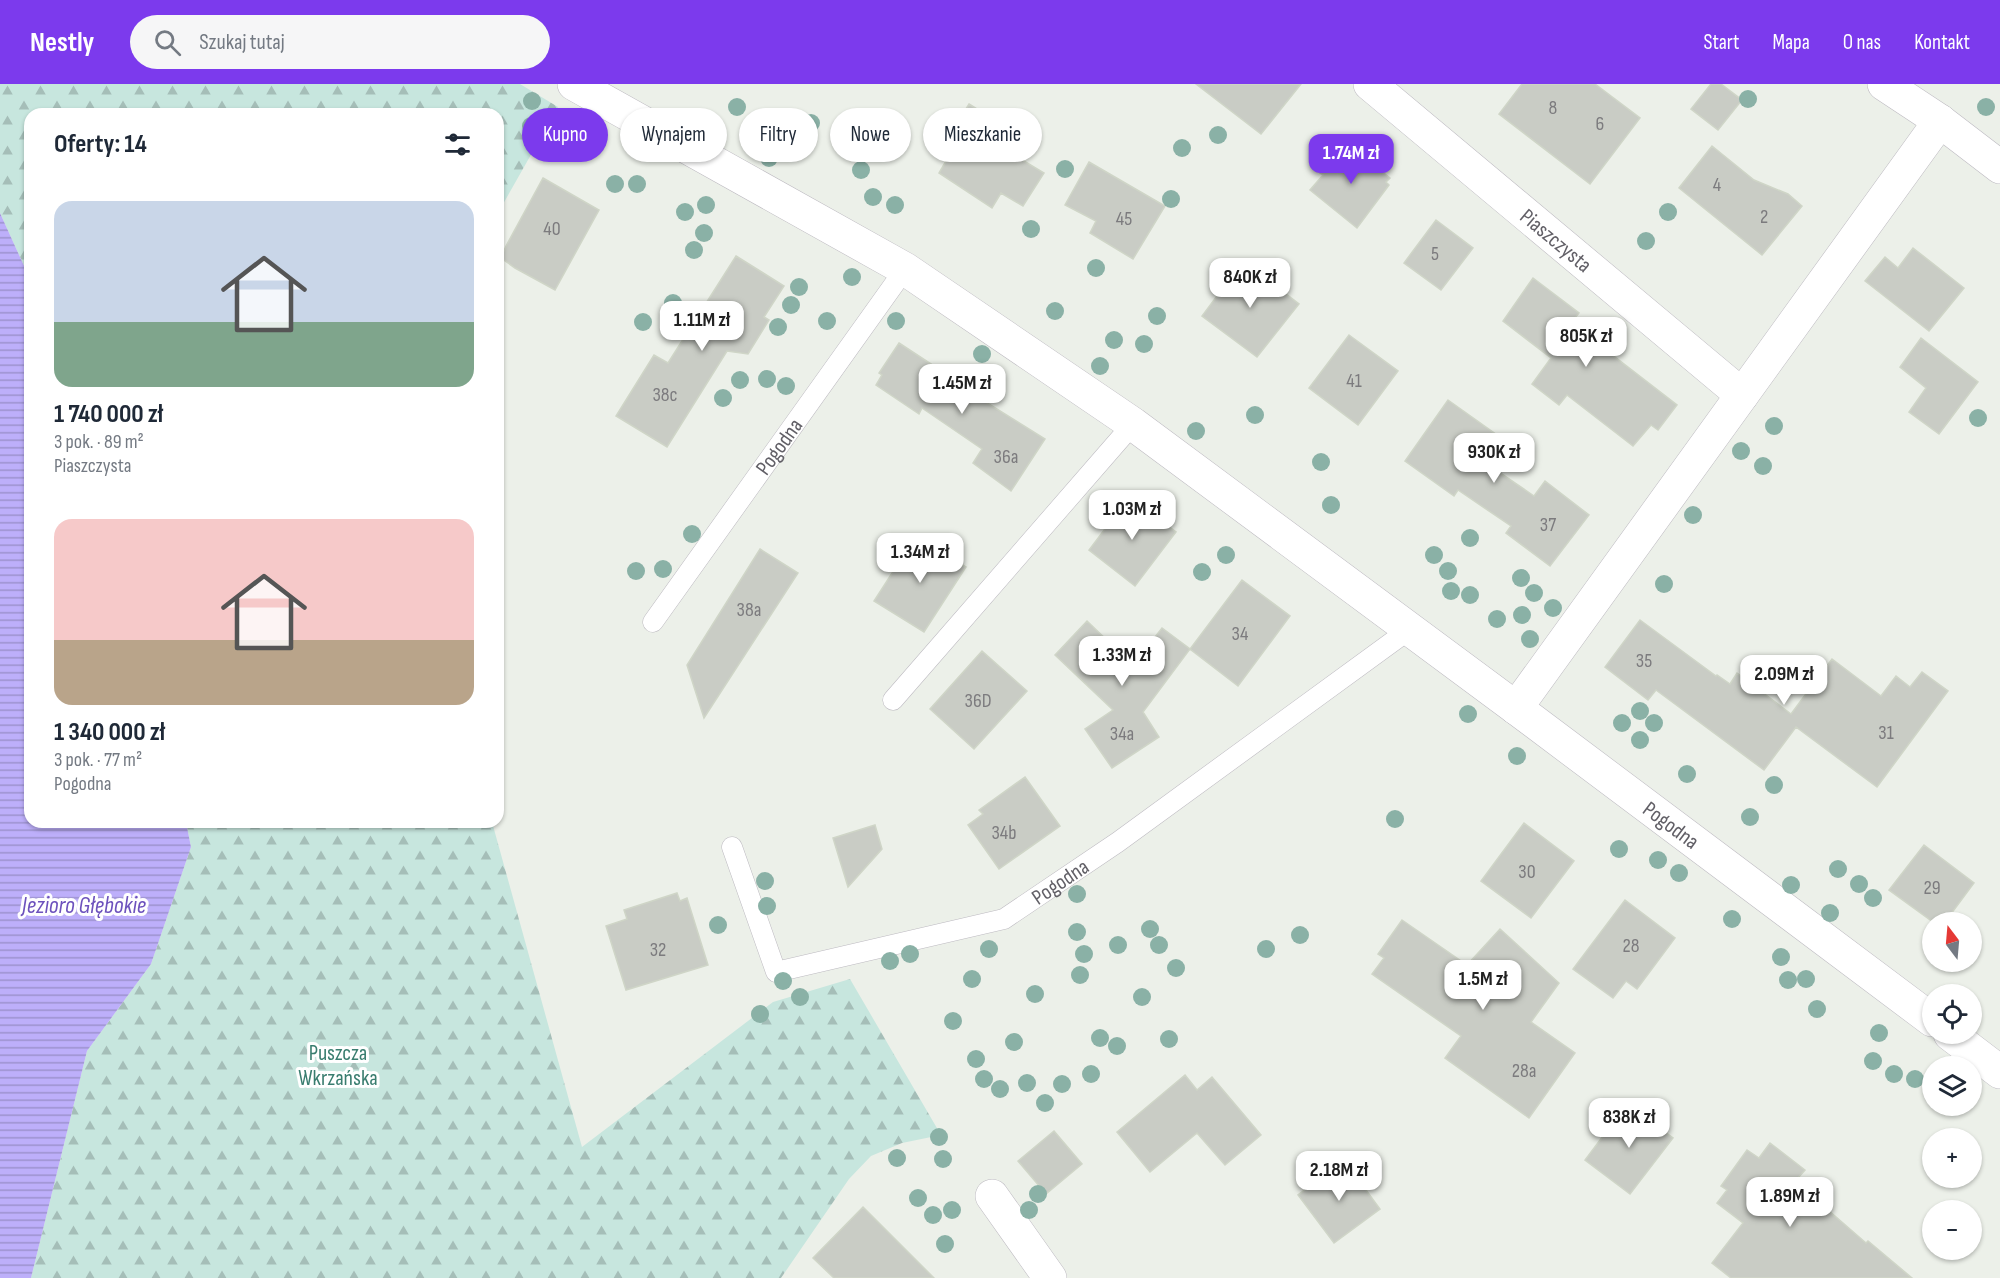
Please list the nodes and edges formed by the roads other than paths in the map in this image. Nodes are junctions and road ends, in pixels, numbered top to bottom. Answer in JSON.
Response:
{"nodes":[{"id":1,"x":574,"y":84,"type":"edge"},
{"id":2,"x":1370,"y":84,"type":"edge"},
{"id":3,"x":1884,"y":84,"type":"edge"},
{"id":4,"x":1940,"y":121,"type":"junction"},
{"id":5,"x":2000,"y":167,"type":"edge"},
{"id":6,"x":906,"y":269,"type":"junction"},
{"id":7,"x":1742,"y":395,"type":"junction"},
{"id":8,"x":1133,"y":424,"type":"junction"},
{"id":9,"x":652,"y":622,"type":"dead end"},
{"id":10,"x":1410,"y":629,"type":"junction"},
{"id":11,"x":892,"y":700,"type":"dead end"},
{"id":12,"x":1516,"y":708,"type":"junction"},
{"id":13,"x":732,"y":847,"type":"dead end"},
{"id":14,"x":1922,"y":1012,"type":"edge"},
{"id":15,"x":1963,"y":1044,"type":"edge"},
{"id":16,"x":2000,"y":1072,"type":"edge"},
{"id":17,"x":992,"y":1196,"type":"dead end"},
{"id":18,"x":1050,"y":1278,"type":"edge"}],
"edges":[{"from":1,"to":6,"type":"street","name":"Pogodna"},
{"from":2,"to":7,"type":"street","name":"Piaszczysta"},
{"from":3,"to":4,"type":"street"},
{"from":4,"to":5,"type":"street"},
{"from":4,"to":7,"type":"street"},
{"from":6,"to":8,"type":"street","name":"Pogodna"},
{"from":6,"to":9,"type":"lane","name":"Pogodna"},
{"from":7,"to":12,"type":"street"},
{"from":8,"to":10,"type":"street","name":"Pogodna"},
{"from":8,"to":11,"type":"lane"},
{"from":10,"to":12,"type":"street","name":"Pogodna"},
{"from":10,"to":13,"type":"lane","name":"Pogodna"},
{"from":12,"to":14,"type":"street","name":"Pogodna"},
{"from":15,"to":16,"type":"street"},
{"from":17,"to":18,"type":"street"}]}
